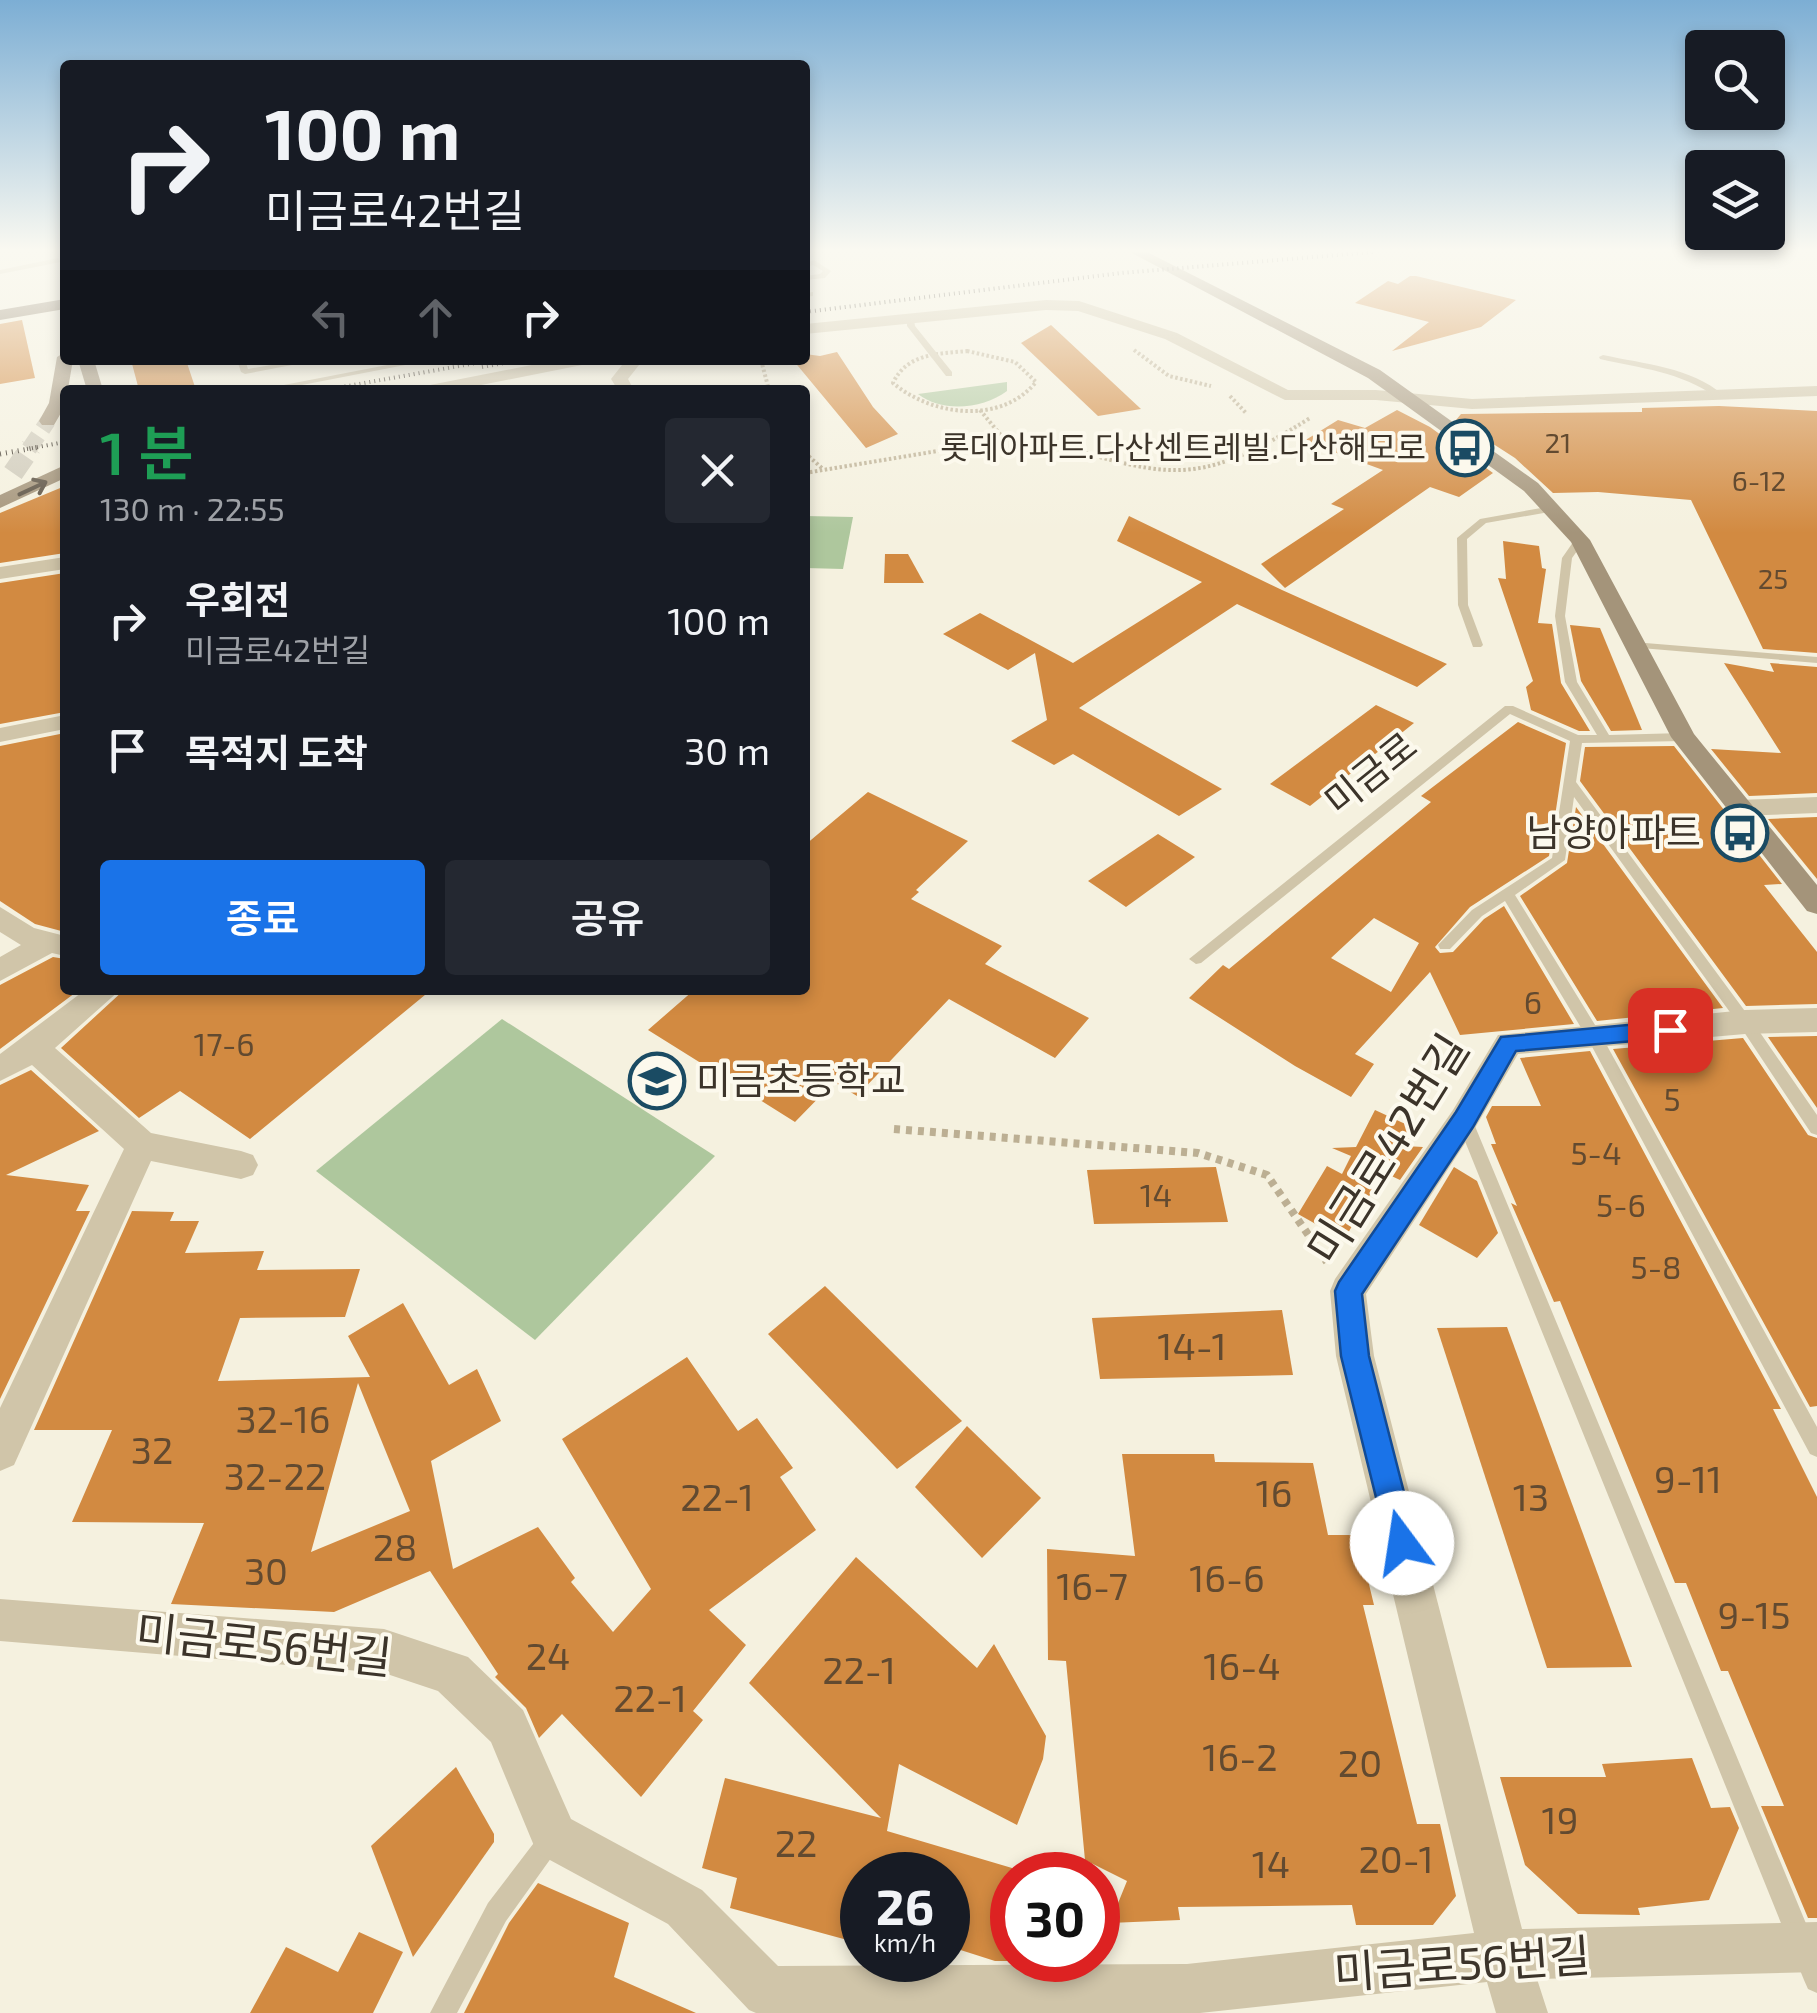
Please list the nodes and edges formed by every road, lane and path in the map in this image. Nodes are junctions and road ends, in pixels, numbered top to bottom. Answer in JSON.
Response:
{"nodes":[{"id":1,"x":927,"y":346,"type":"edge"},
{"id":2,"x":1190,"y":346,"type":"edge"},
{"id":3,"x":1319,"y":346,"type":"edge"},
{"id":4,"x":1131,"y":347,"type":"dead end"},
{"id":5,"x":1602,"y":357,"type":"dead end"},
{"id":6,"x":243,"y":365,"type":"edge"},
{"id":7,"x":285,"y":365,"type":"edge"},
{"id":8,"x":400,"y":365,"type":"edge"},
{"id":9,"x":557,"y":365,"type":"edge"},
{"id":10,"x":631,"y":365,"type":"edge"},
{"id":11,"x":950,"y":374,"type":"dead end"},
{"id":12,"x":290,"y":385,"type":"edge"},
{"id":13,"x":455,"y":385,"type":"edge"},
{"id":14,"x":622,"y":385,"type":"edge"},
{"id":15,"x":1216,"y":386,"type":"dead end"},
{"id":16,"x":60,"y":390,"type":"edge"},
{"id":17,"x":1817,"y":391,"type":"edge"},
{"id":18,"x":1228,"y":395,"type":"dead end"},
{"id":19,"x":1720,"y":395,"type":"junction"},
{"id":20,"x":1410,"y":397,"type":"junction"},
{"id":21,"x":980,"y":410,"type":"dead end"},
{"id":22,"x":1246,"y":413,"type":"dead end"},
{"id":23,"x":1313,"y":416,"type":"dead end"},
{"id":24,"x":48,"y":421,"type":"tunnel mouth"},
{"id":25,"x":1005,"y":440,"type":"junction"},
{"id":26,"x":810,"y":457,"type":"edge"},
{"id":27,"x":824,"y":470,"type":"junction"},
{"id":28,"x":810,"y":472,"type":"edge"},
{"id":29,"x":60,"y":473,"type":"edge"},
{"id":30,"x":0,"y":502,"type":"edge"},
{"id":31,"x":1552,"y":510,"type":"junction"},
{"id":32,"x":1580,"y":540,"type":"junction"},
{"id":33,"x":60,"y":563,"type":"edge"},
{"id":34,"x":0,"y":573,"type":"edge"},
{"id":35,"x":1633,"y":644,"type":"junction"},
{"id":36,"x":1477,"y":645,"type":"dead end"},
{"id":37,"x":1817,"y":660,"type":"edge"},
{"id":38,"x":60,"y":723,"type":"edge"},
{"id":39,"x":0,"y":735,"type":"edge"},
{"id":40,"x":1604,"y":737,"type":"junction"},
{"id":41,"x":1682,"y":737,"type":"junction"},
{"id":42,"x":1576,"y":739,"type":"junction"},
{"id":43,"x":1572,"y":784,"type":"junction"},
{"id":44,"x":1817,"y":805,"type":"edge"},
{"id":45,"x":1737,"y":808,"type":"junction"},
{"id":46,"x":1508,"y":894,"type":"junction"},
{"id":47,"x":1817,"y":904,"type":"edge"},
{"id":48,"x":0,"y":917,"type":"edge"},
{"id":49,"x":57,"y":944,"type":"edge"},
{"id":50,"x":1445,"y":945,"type":"dead end"},
{"id":51,"x":1196,"y":959,"type":"dead end"},
{"id":52,"x":0,"y":970,"type":"edge"},
{"id":53,"x":100,"y":995,"type":"edge"},
{"id":54,"x":1817,"y":1020,"type":"edge"},
{"id":55,"x":1745,"y":1022,"type":"junction"},
{"id":56,"x":1594,"y":1037,"type":"junction"},
{"id":57,"x":34,"y":1048,"type":"junction"},
{"id":58,"x":0,"y":1069,"type":"edge"},
{"id":59,"x":1464,"y":1120,"type":"junction"},
{"id":60,"x":1817,"y":1128,"type":"edge"},
{"id":61,"x":894,"y":1129,"type":"dead end"},
{"id":62,"x":142,"y":1145,"type":"junction"},
{"id":63,"x":241,"y":1165,"type":"dead end"},
{"id":64,"x":1348,"y":1291,"type":"junction"},
{"id":65,"x":1817,"y":1447,"type":"edge"},
{"id":66,"x":0,"y":1451,"type":"edge"},
{"id":67,"x":0,"y":1620,"type":"edge"},
{"id":68,"x":554,"y":1836,"type":"junction"},
{"id":69,"x":1504,"y":1956,"type":"junction"},
{"id":70,"x":1813,"y":1958,"type":"edge"},
{"id":71,"x":762,"y":2002,"type":"edge"},
{"id":72,"x":443,"y":2013,"type":"edge"},
{"id":73,"x":1522,"y":2013,"type":"edge"}],
"edges":[{"from":1,"to":11,"type":"lane"},
{"from":2,"to":20,"type":"street"},
{"from":3,"to":20,"type":"street"},
{"from":4,"to":15,"type":"path"},
{"from":5,"to":19,"type":"lane"},
{"from":6,"to":7,"type":"lane"},
{"from":8,"to":12,"type":"lane"},
{"from":9,"to":13,"type":"street"},
{"from":10,"to":14,"type":"street"},
{"from":16,"to":24,"type":"street"},
{"from":17,"to":19,"type":"street"},
{"from":18,"to":22,"type":"path"},
{"from":19,"to":20,"type":"street"},
{"from":20,"to":31,"type":"street"},
{"from":21,"to":25,"type":"path"},
{"from":23,"to":25,"type":"path"},
{"from":25,"to":27,"type":"path"},
{"from":26,"to":27,"type":"path"},
{"from":27,"to":28,"type":"path"},
{"from":30,"to":29,"type":"street","one_way":true},
{"from":31,"to":32,"type":"street"},
{"from":31,"to":36,"type":"lane"},
{"from":32,"to":35,"type":"street"},
{"from":32,"to":40,"type":"lane"},
{"from":33,"to":34,"type":"street"},
{"from":35,"to":37,"type":"lane"},
{"from":35,"to":41,"type":"street"},
{"from":38,"to":39,"type":"street"},
{"from":40,"to":41,"type":"lane","name":"미금로"},
{"from":40,"to":42,"type":"lane","name":"미금로"},
{"from":41,"to":45,"type":"street"},
{"from":42,"to":43,"type":"lane"},
{"from":42,"to":51,"type":"lane","name":"미금로"},
{"from":43,"to":46,"type":"lane"},
{"from":43,"to":55,"type":"lane"},
{"from":44,"to":45,"type":"street"},
{"from":45,"to":47,"type":"street"},
{"from":46,"to":50,"type":"lane"},
{"from":46,"to":56,"type":"lane"},
{"from":48,"to":49,"type":"street"},
{"from":49,"to":52,"type":"street"},
{"from":53,"to":57,"type":"street"},
{"from":54,"to":55,"type":"street","name":"미금로42번길"},
{"from":55,"to":56,"type":"street","name":"미금로42번길"},
{"from":55,"to":60,"type":"lane"},
{"from":56,"to":59,"type":"street","name":"미금로42번길"},
{"from":56,"to":65,"type":"lane"},
{"from":57,"to":58,"type":"street"},
{"from":57,"to":62,"type":"street"},
{"from":59,"to":64,"type":"street","name":"미금로42번길"},
{"from":59,"to":70,"type":"lane"},
{"from":61,"to":64,"type":"path"},
{"from":62,"to":63,"type":"street"},
{"from":62,"to":66,"type":"street"},
{"from":64,"to":69,"type":"street","name":"미금로42번길"},
{"from":67,"to":68,"type":"street","name":"미금로56번길"},
{"from":68,"to":71,"type":"street","name":"미금로56번길"},
{"from":68,"to":72,"type":"lane"},
{"from":69,"to":70,"type":"street","name":"미금로56번길"},
{"from":69,"to":71,"type":"street","name":"미금로56번길"},
{"from":69,"to":73,"type":"street","name":"미금로42번길"}]}
